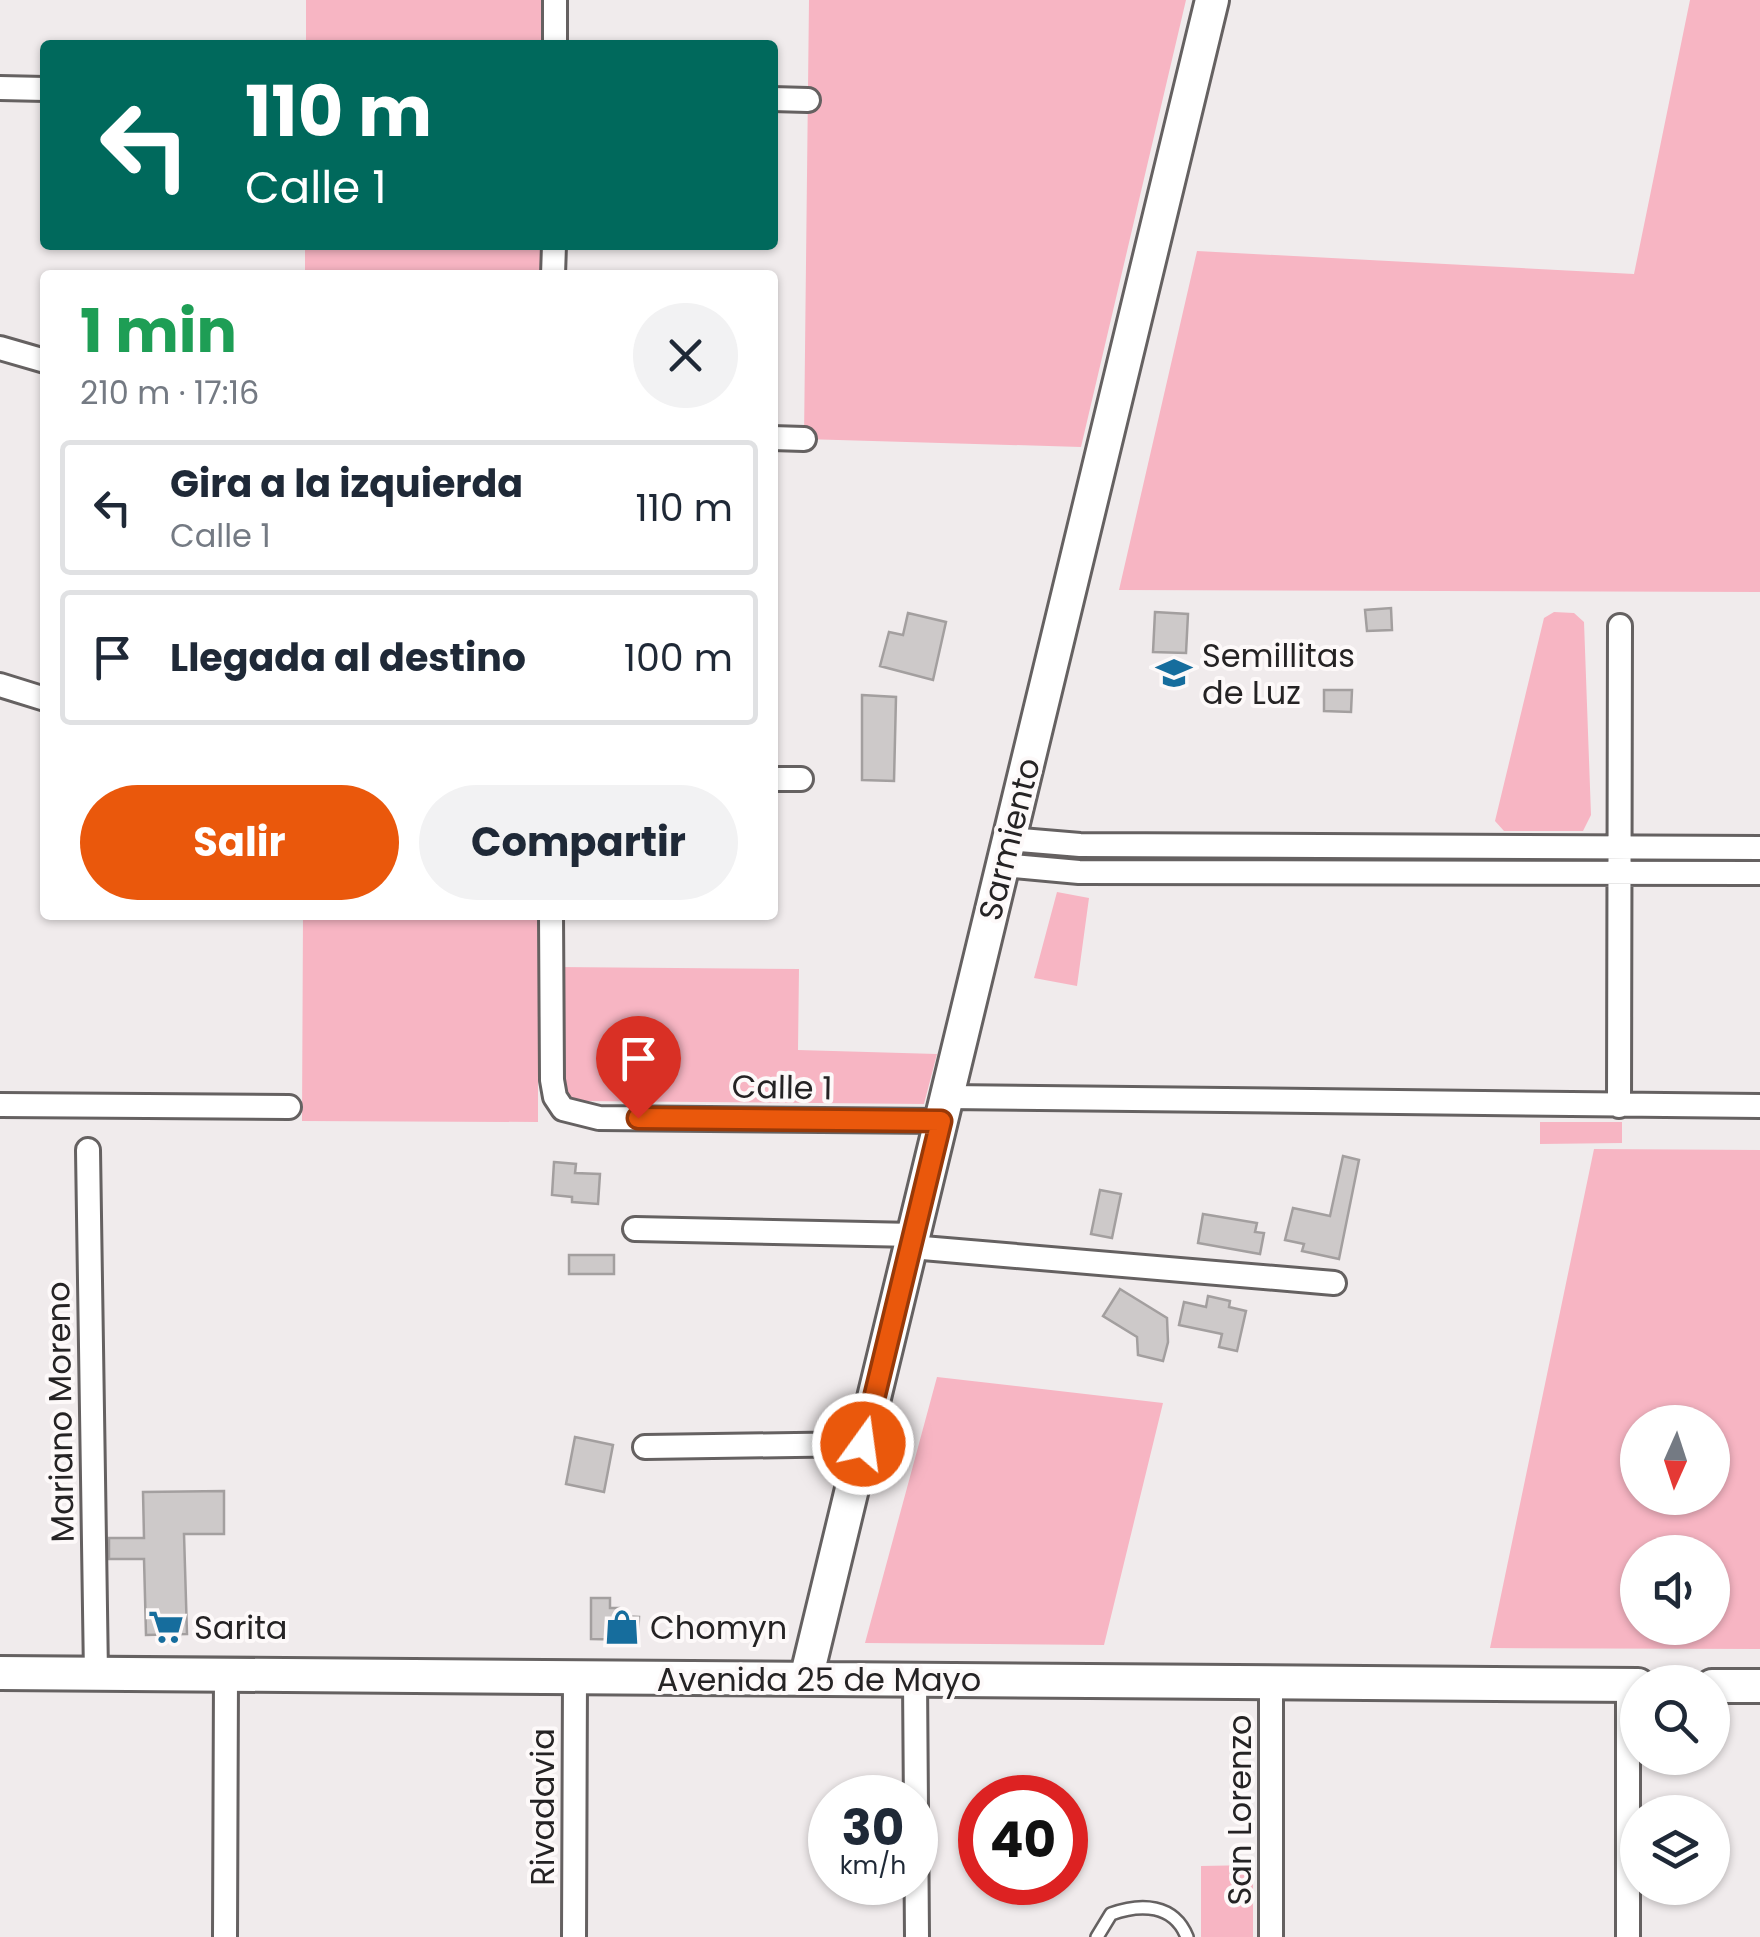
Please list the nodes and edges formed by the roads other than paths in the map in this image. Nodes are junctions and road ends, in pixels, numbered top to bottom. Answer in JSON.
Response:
{"nodes":[{"id":1,"x":556,"y":0,"type":"edge"},
{"id":2,"x":1212,"y":0,"type":"edge"},
{"id":3,"x":555,"y":40,"type":"edge"},
{"id":4,"x":0,"y":88,"type":"edge"},
{"id":5,"x":40,"y":89,"type":"edge"},
{"id":6,"x":778,"y":99,"type":"edge"},
{"id":7,"x":808,"y":100,"type":"dead end"},
{"id":8,"x":0,"y":348,"type":"edge"},
{"id":9,"x":40,"y":360,"type":"edge"},
{"id":10,"x":778,"y":438,"type":"edge"},
{"id":11,"x":804,"y":439,"type":"dead end"},
{"id":12,"x":1620,"y":626,"type":"dead end"},
{"id":13,"x":0,"y":685,"type":"edge"},
{"id":14,"x":40,"y":697,"type":"edge"},
{"id":15,"x":778,"y":778,"type":"edge"},
{"id":16,"x":801,"y":779,"type":"dead end"},
{"id":17,"x":1099,"y":845,"type":"junction"},
{"id":18,"x":1620,"y":847,"type":"junction"},
{"id":19,"x":1760,"y":848,"type":"edge"},
{"id":20,"x":1006,"y":852,"type":"junction"},
{"id":21,"x":1097,"y":872,"type":"junction"},
{"id":22,"x":1620,"y":872,"type":"junction"},
{"id":23,"x":1760,"y":873,"type":"edge"},
{"id":24,"x":551,"y":920,"type":"edge"},
{"id":25,"x":0,"y":1105,"type":"edge"},
{"id":26,"x":1620,"y":1106,"type":"junction"},
{"id":27,"x":1760,"y":1106,"type":"edge"},
{"id":28,"x":289,"y":1107,"type":"dead end"},
{"id":29,"x":944,"y":1109,"type":"junction"},
{"id":30,"x":88,"y":1150,"type":"dead end"},
{"id":31,"x":635,"y":1230,"type":"dead end"},
{"id":32,"x":912,"y":1241,"type":"junction"},
{"id":33,"x":1334,"y":1283,"type":"dead end"},
{"id":34,"x":863,"y":1444,"type":"junction"},
{"id":35,"x":645,"y":1446,"type":"dead end"},
{"id":36,"x":0,"y":1673,"type":"edge"},
{"id":37,"x":96,"y":1674,"type":"junction"},
{"id":38,"x":226,"y":1674,"type":"junction"},
{"id":39,"x":575,"y":1677,"type":"junction"},
{"id":40,"x":806,"y":1679,"type":"junction"},
{"id":41,"x":914,"y":1680,"type":"junction"},
{"id":42,"x":1271,"y":1683,"type":"junction"},
{"id":43,"x":1620,"y":1685,"type":"edge"},
{"id":44,"x":1730,"y":1686,"type":"edge"},
{"id":45,"x":1760,"y":1686,"type":"edge"},
{"id":46,"x":1631,"y":1775,"type":"edge"},
{"id":47,"x":225,"y":1937,"type":"edge"},
{"id":48,"x":574,"y":1937,"type":"edge"},
{"id":49,"x":916,"y":1937,"type":"edge"},
{"id":50,"x":1097,"y":1937,"type":"edge"},
{"id":51,"x":1188,"y":1937,"type":"edge"},
{"id":52,"x":1271,"y":1937,"type":"edge"},
{"id":53,"x":1628,"y":1937,"type":"edge"}],
"edges":[{"from":1,"to":3,"type":"street"},
{"from":2,"to":20,"type":"street","name":"Sarmiento"},
{"from":4,"to":5,"type":"street"},
{"from":6,"to":7,"type":"street"},
{"from":8,"to":9,"type":"street"},
{"from":10,"to":11,"type":"street"},
{"from":12,"to":18,"type":"street"},
{"from":13,"to":14,"type":"street"},
{"from":15,"to":16,"type":"street"},
{"from":17,"to":18,"type":"street"},
{"from":17,"to":20,"type":"street"},
{"from":17,"to":21,"type":"lane"},
{"from":18,"to":19,"type":"street"},
{"from":18,"to":22,"type":"street"},
{"from":20,"to":21,"type":"street"},
{"from":20,"to":29,"type":"street","name":"Sarmiento"},
{"from":21,"to":22,"type":"street"},
{"from":22,"to":23,"type":"street"},
{"from":22,"to":26,"type":"street"},
{"from":24,"to":29,"type":"street","name":"Calle 1"},
{"from":25,"to":28,"type":"street"},
{"from":26,"to":27,"type":"street","name":"Calle 1"},
{"from":26,"to":29,"type":"street","name":"Calle 1"},
{"from":29,"to":32,"type":"street","name":"Sarmiento"},
{"from":30,"to":37,"type":"street","name":"Mariano Moreno"},
{"from":31,"to":32,"type":"street"},
{"from":32,"to":33,"type":"street"},
{"from":32,"to":34,"type":"street","name":"Sarmiento"},
{"from":34,"to":35,"type":"street"},
{"from":34,"to":40,"type":"street","name":"Sarmiento"},
{"from":36,"to":37,"type":"street","name":"Avenida 25 de Mayo"},
{"from":37,"to":38,"type":"street","name":"Avenida 25 de Mayo"},
{"from":38,"to":39,"type":"street","name":"Avenida 25 de Mayo"},
{"from":38,"to":47,"type":"street"},
{"from":39,"to":40,"type":"street","name":"Avenida 25 de Mayo"},
{"from":39,"to":48,"type":"street","name":"Rivadavia"},
{"from":40,"to":41,"type":"street","name":"Avenida 25 de Mayo"},
{"from":41,"to":42,"type":"street","name":"Avenida 25 de Mayo"},
{"from":41,"to":49,"type":"street"},
{"from":42,"to":43,"type":"street","name":"Avenida 25 de Mayo"},
{"from":42,"to":52,"type":"street","name":"San Lorenzo"},
{"from":44,"to":45,"type":"street"},
{"from":46,"to":53,"type":"street"},
{"from":50,"to":51,"type":"lane"}]}
